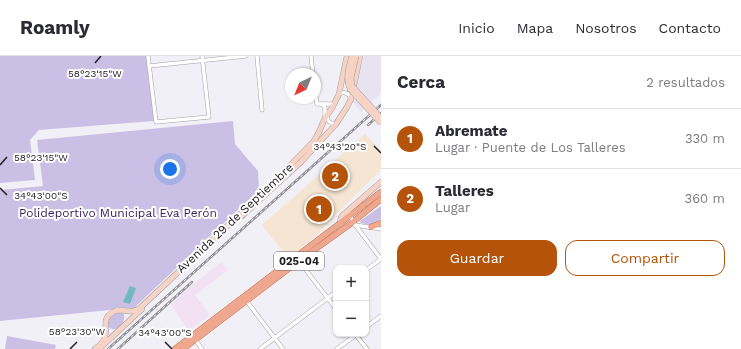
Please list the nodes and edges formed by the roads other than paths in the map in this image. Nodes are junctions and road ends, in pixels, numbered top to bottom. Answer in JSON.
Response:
{"nodes":[{"id":1,"x":148,"y":56,"type":"edge"},
{"id":2,"x":246,"y":56,"type":"edge"},
{"id":3,"x":256,"y":56,"type":"edge"},
{"id":4,"x":312,"y":56,"type":"edge"},
{"id":5,"x":347,"y":56,"type":"edge"},
{"id":6,"x":352,"y":56,"type":"edge"},
{"id":7,"x":356,"y":56,"type":"edge"},
{"id":8,"x":360,"y":56,"type":"edge"},
{"id":9,"x":202,"y":58,"type":"edge"},
{"id":10,"x":149,"y":66,"type":"junction"},
{"id":11,"x":313,"y":68,"type":"edge"},
{"id":12,"x":339,"y":94,"type":"junction"},
{"id":13,"x":351,"y":99,"type":"junction"},
{"id":14,"x":321,"y":103,"type":"edge"},
{"id":15,"x":321,"y":104,"type":"edge"},
{"id":16,"x":334,"y":104,"type":"junction"},
{"id":17,"x":262,"y":110,"type":"dead end"},
{"id":18,"x":326,"y":116,"type":"junction"},
{"id":19,"x":381,"y":118,"type":"edge"},
{"id":20,"x":381,"y":123,"type":"edge"},
{"id":21,"x":336,"y":124,"type":"junction"},
{"id":22,"x":381,"y":182,"type":"edge"},
{"id":23,"x":381,"y":192,"type":"edge"},
{"id":24,"x":381,"y":199,"type":"edge"},
{"id":25,"x":349,"y":210,"type":"junction"},
{"id":26,"x":353,"y":221,"type":"junction"},
{"id":27,"x":381,"y":223,"type":"edge"},
{"id":28,"x":340,"y":224,"type":"junction"},
{"id":29,"x":371,"y":227,"type":"junction"},
{"id":30,"x":381,"y":229,"type":"edge"},
{"id":31,"x":381,"y":259,"type":"edge"},
{"id":32,"x":299,"y":260,"type":"junction"},
{"id":33,"x":369,"y":268,"type":"edge"},
{"id":34,"x":333,"y":294,"type":"edge"},
{"id":35,"x":328,"y":298,"type":"junction"},
{"id":36,"x":245,"y":299,"type":"junction"},
{"id":37,"x":333,"y":305,"type":"edge"},
{"id":38,"x":122,"y":310,"type":"junction"},
{"id":39,"x":381,"y":316,"type":"edge"},
{"id":40,"x":129,"y":322,"type":"junction"},
{"id":41,"x":369,"y":325,"type":"edge"},
{"id":42,"x":106,"y":327,"type":"junction"},
{"id":43,"x":118,"y":332,"type":"junction"},
{"id":44,"x":352,"y":337,"type":"edge"},
{"id":45,"x":358,"y":337,"type":"edge"},
{"id":46,"x":194,"y":338,"type":"junction"},
{"id":47,"x":275,"y":338,"type":"junction"},
{"id":48,"x":95,"y":349,"type":"edge"},
{"id":49,"x":99,"y":349,"type":"edge"},
{"id":50,"x":175,"y":349,"type":"edge"},
{"id":51,"x":183,"y":349,"type":"edge"},
{"id":52,"x":202,"y":349,"type":"edge"},
{"id":53,"x":260,"y":349,"type":"edge"},
{"id":54,"x":284,"y":349,"type":"edge"},
{"id":55,"x":337,"y":349,"type":"edge"},
{"id":56,"x":367,"y":349,"type":"edge"}],
"edges":[{"from":1,"to":10,"type":"street"},
{"from":2,"to":9,"type":"street"},
{"from":3,"to":17,"type":"street"},
{"from":4,"to":11,"type":"street"},
{"from":5,"to":12,"type":"street","name":"Avenida 29 de Septiembre"},
{"from":6,"to":20,"type":"street","bridge":true},
{"from":7,"to":19,"type":"street","bridge":true},
{"from":8,"to":13,"type":"street","name":"Avenida 29 de Septiembre"},
{"from":9,"to":10,"type":"street"},
{"from":9,"to":10,"type":"street"},
{"from":12,"to":13,"type":"street"},
{"from":12,"to":16,"type":"street","name":"Avenida 29 de Septiembre"},
{"from":13,"to":21,"type":"street","name":"Avenida 29 de Septiembre"},
{"from":14,"to":16,"type":"street"},
{"from":15,"to":18,"type":"street"},
{"from":16,"to":18,"type":"street","name":"Avenida 29 de Septiembre"},
{"from":18,"to":21,"type":"street"},
{"from":18,"to":38,"type":"street","name":"Avenida 29 de Septiembre"},
{"from":21,"to":40,"type":"street","name":"Avenida 29 de Septiembre"},
{"from":22,"to":25,"type":"street"},
{"from":23,"to":26,"type":"main road","number":"025-04"},
{"from":24,"to":26,"type":"main road","number":"025-04"},
{"from":25,"to":26,"type":"street"},
{"from":25,"to":28,"type":"street"},
{"from":26,"to":28,"type":"main road","number":"025-04"},
{"from":26,"to":29,"type":"street"},
{"from":26,"to":31,"type":"street"},
{"from":26,"to":32,"type":"main road","number":"025-04"},
{"from":27,"to":29,"type":"main road"},
{"from":28,"to":36,"type":"main road","number":"025-04"},
{"from":29,"to":30,"type":"street"},
{"from":31,"to":33,"type":"street"},
{"from":32,"to":35,"type":"street"},
{"from":32,"to":36,"type":"main road","number":"025-04"},
{"from":34,"to":35,"type":"street"},
{"from":35,"to":37,"type":"street"},
{"from":35,"to":47,"type":"street"},
{"from":36,"to":46,"type":"main road","number":"025-04"},
{"from":36,"to":47,"type":"street"},
{"from":38,"to":40,"type":"street"},
{"from":38,"to":42,"type":"street","name":"Avenida 29 de Septiembre"},
{"from":39,"to":41,"type":"street"},
{"from":40,"to":43,"type":"street","name":"Avenida 29 de Septiembre"},
{"from":42,"to":43,"type":"street"},
{"from":42,"to":48,"type":"street","name":"Avenida 29 de Septiembre"},
{"from":43,"to":49,"type":"street","name":"Avenida 29 de Septiembre"},
{"from":44,"to":55,"type":"street"},
{"from":45,"to":56,"type":"street"},
{"from":46,"to":50,"type":"main road","number":"025-04"},
{"from":46,"to":51,"type":"main road","number":"025-04"},
{"from":46,"to":52,"type":"street"},
{"from":47,"to":53,"type":"street"},
{"from":47,"to":54,"type":"street"}]}
